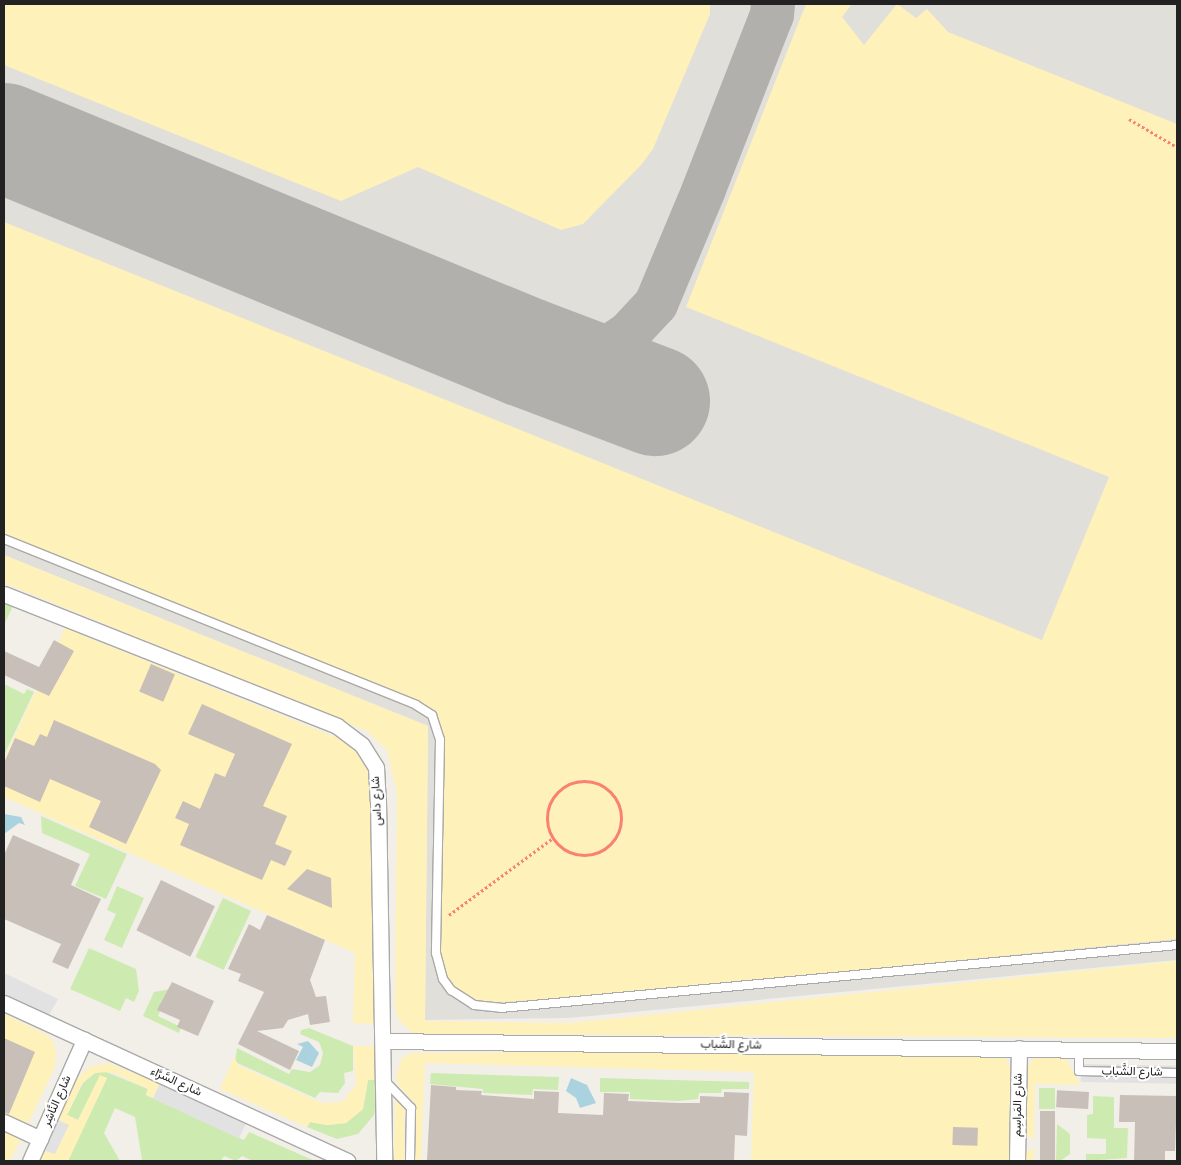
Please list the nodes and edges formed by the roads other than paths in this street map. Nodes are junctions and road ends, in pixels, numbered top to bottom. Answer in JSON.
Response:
{"nodes":[{"id":1,"x":4,"y":539,"type":"edge"},
{"id":2,"x":4,"y":594,"type":"edge"},
{"id":3,"x":1177,"y":945,"type":"edge"},
{"id":4,"x":4,"y":1003,"type":"edge"},
{"id":5,"x":84,"y":1040,"type":"junction"},
{"id":6,"x":383,"y":1041,"type":"junction"},
{"id":7,"x":1018,"y":1048,"type":"junction"},
{"id":8,"x":1079,"y":1049,"type":"junction"},
{"id":9,"x":1177,"y":1051,"type":"edge"},
{"id":10,"x":1177,"y":1073,"type":"edge"},
{"id":11,"x":384,"y":1079,"type":"junction"},
{"id":12,"x":4,"y":1122,"type":"edge"},
{"id":13,"x":40,"y":1139,"type":"junction"},
{"id":14,"x":30,"y":1161,"type":"edge"},
{"id":15,"x":347,"y":1161,"type":"edge"},
{"id":16,"x":384,"y":1161,"type":"edge"},
{"id":17,"x":410,"y":1161,"type":"edge"},
{"id":18,"x":1017,"y":1161,"type":"edge"}],
"edges":[{"from":1,"to":3,"type":"lane"},
{"from":2,"to":6,"type":"street","name":"شارع داس"},
{"from":4,"to":5,"type":"street","name":"شارع السَّرَّاء"},
{"from":5,"to":13,"type":"street","name":"شارع النَّاشِر"},
{"from":5,"to":15,"type":"street","name":"شارع السَّرَّاء"},
{"from":6,"to":7,"type":"street","name":"شارع الشَّباب"},
{"from":6,"to":11,"type":"street","name":"شارع داس"},
{"from":7,"to":8,"type":"street","name":"شارع الشَّباب"},
{"from":7,"to":18,"type":"street","name":"شارع المَراسِم"},
{"from":8,"to":9,"type":"street","name":"شارع الشَّباب"},
{"from":8,"to":10,"type":"lane","name":"شارع الشَّباب"},
{"from":11,"to":16,"type":"street","name":"شارع داس"},
{"from":11,"to":17,"type":"lane"},
{"from":12,"to":13,"type":"street"},
{"from":13,"to":14,"type":"street","name":"شارع النَّاشِر"}]}
